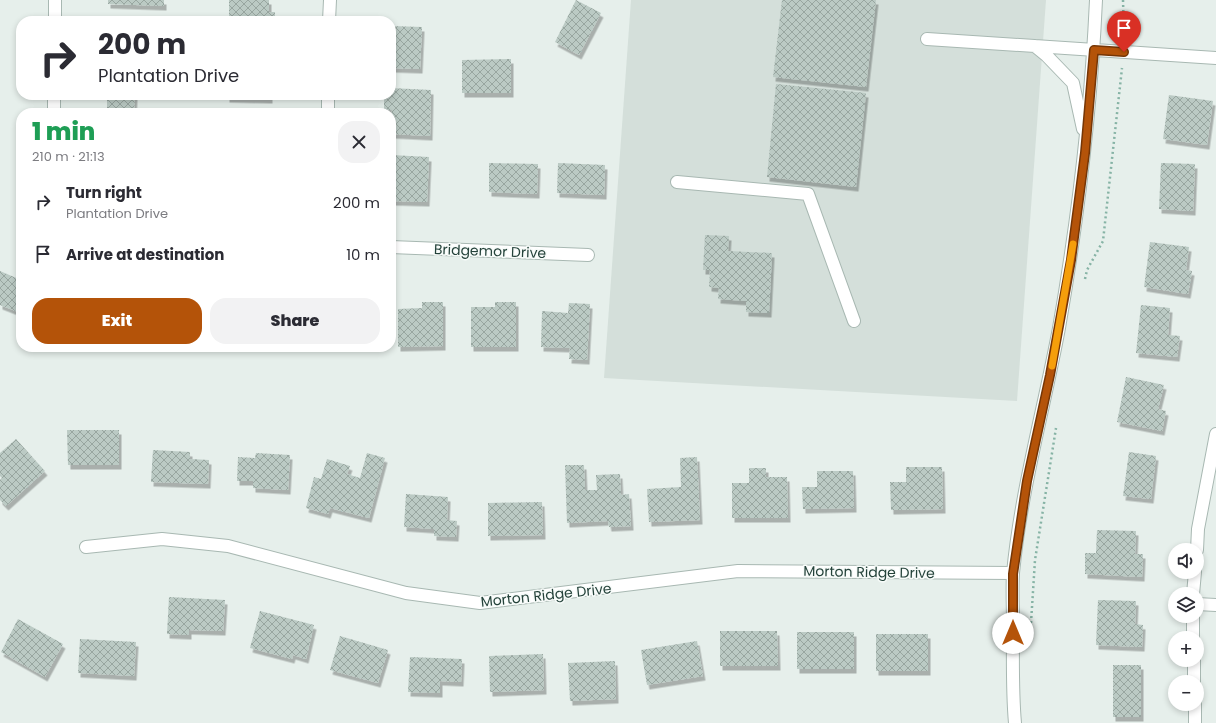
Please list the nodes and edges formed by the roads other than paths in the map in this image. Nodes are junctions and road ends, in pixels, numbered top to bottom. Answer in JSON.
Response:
{"nodes":[{"id":1,"x":55,"y":0,"type":"edge"},
{"id":2,"x":330,"y":0,"type":"edge"},
{"id":3,"x":1096,"y":0,"type":"edge"},
{"id":4,"x":55,"y":16,"type":"edge"},
{"id":5,"x":330,"y":16,"type":"edge"},
{"id":6,"x":927,"y":39,"type":"dead end"},
{"id":7,"x":1034,"y":46,"type":"junction"},
{"id":8,"x":1094,"y":50,"type":"junction"},
{"id":9,"x":1216,"y":58,"type":"edge"},
{"id":10,"x":1086,"y":142,"type":"junction"},
{"id":11,"x":677,"y":182,"type":"dead end"},
{"id":12,"x":396,"y":247,"type":"edge"},
{"id":13,"x":588,"y":255,"type":"dead end"},
{"id":14,"x":854,"y":321,"type":"dead end"},
{"id":15,"x":1216,"y":434,"type":"edge"},
{"id":16,"x":1197,"y":543,"type":"edge"},
{"id":17,"x":86,"y":547,"type":"dead end"},
{"id":18,"x":1013,"y":574,"type":"junction"},
{"id":19,"x":1204,"y":604,"type":"edge"},
{"id":20,"x":1216,"y":605,"type":"edge"},
{"id":21,"x":1195,"y":711,"type":"edge"},
{"id":22,"x":1015,"y":723,"type":"edge"},
{"id":23,"x":1195,"y":723,"type":"edge"}],
"edges":[{"from":1,"to":4,"type":"street"},
{"from":2,"to":5,"type":"street"},
{"from":3,"to":8,"type":"street"},
{"from":6,"to":7,"type":"street"},
{"from":7,"to":8,"type":"street"},
{"from":7,"to":10,"type":"street"},
{"from":8,"to":9,"type":"street"},
{"from":8,"to":10,"type":"street"},
{"from":10,"to":18,"type":"street"},
{"from":11,"to":14,"type":"street"},
{"from":12,"to":13,"type":"street","name":"Bridgemor Drive"},
{"from":15,"to":16,"type":"street"},
{"from":17,"to":18,"type":"street","name":"Morton Ridge Drive"},
{"from":18,"to":22,"type":"street"},
{"from":19,"to":20,"type":"street"},
{"from":21,"to":23,"type":"street"}]}
